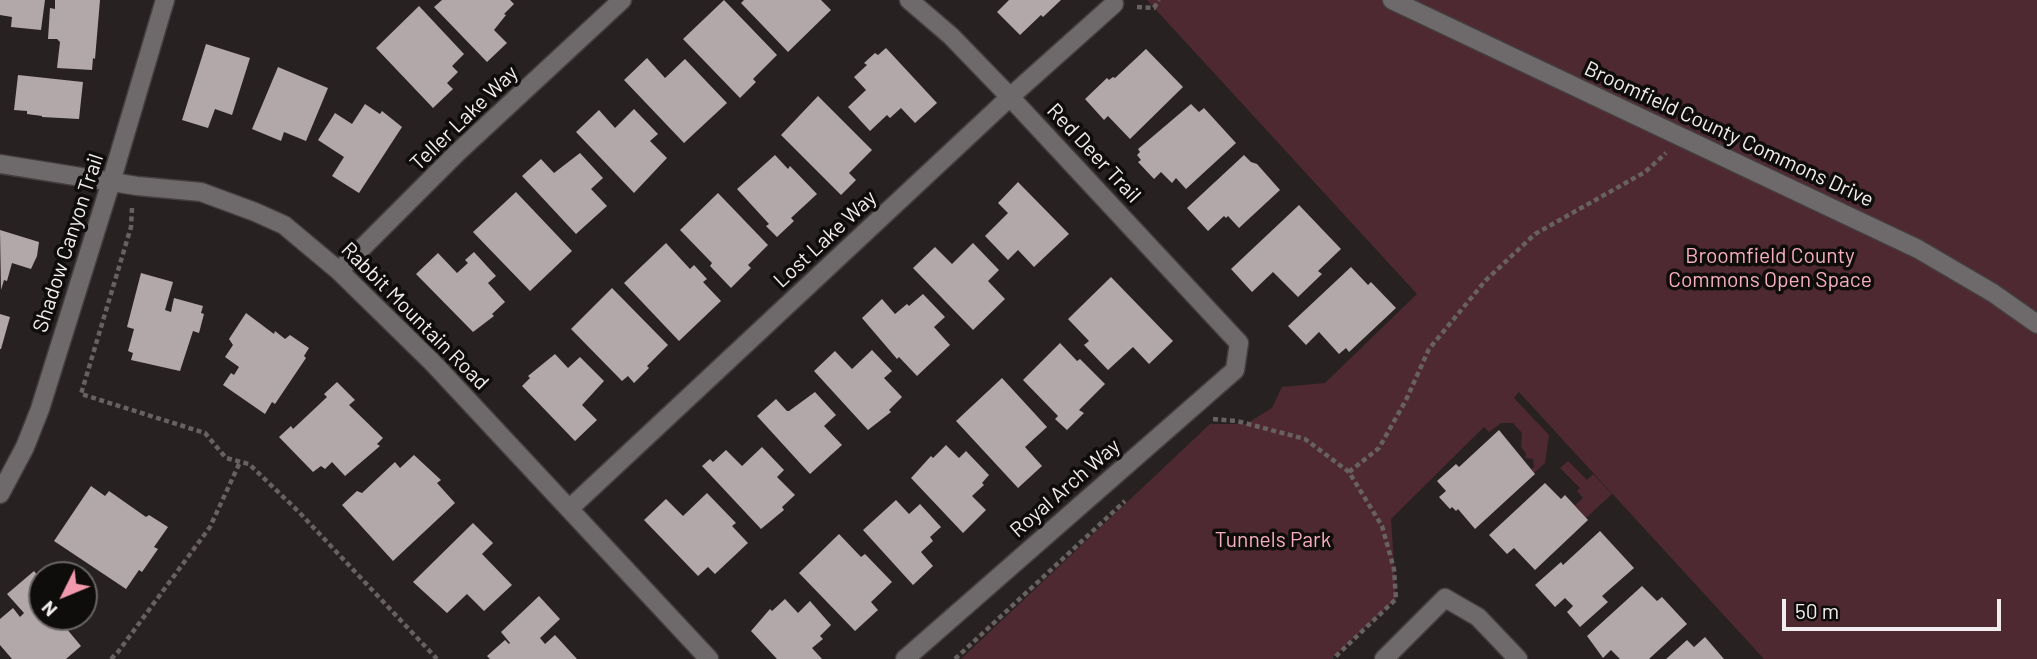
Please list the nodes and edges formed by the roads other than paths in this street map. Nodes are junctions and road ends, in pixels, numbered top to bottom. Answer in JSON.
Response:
{"nodes":[{"id":1,"x":165,"y":0,"type":"edge"},
{"id":2,"x":622,"y":0,"type":"edge"},
{"id":3,"x":909,"y":0,"type":"edge"},
{"id":4,"x":1392,"y":0,"type":"edge"},
{"id":5,"x":1114,"y":4,"type":"dead end"},
{"id":6,"x":1010,"y":97,"type":"junction"},
{"id":7,"x":0,"y":164,"type":"edge"},
{"id":8,"x":111,"y":183,"type":"junction"},
{"id":9,"x":339,"y":271,"type":"junction"},
{"id":10,"x":2037,"y":324,"type":"edge"},
{"id":11,"x":1239,"y":343,"type":"joint"},
{"id":12,"x":0,"y":494,"type":"edge"},
{"id":13,"x":569,"y":509,"type":"junction"},
{"id":14,"x":709,"y":659,"type":"edge"},
{"id":15,"x":905,"y":659,"type":"edge"},
{"id":16,"x":1384,"y":659,"type":"edge"},
{"id":17,"x":1518,"y":659,"type":"edge"}],
"edges":[{"from":1,"to":8,"type":"street","name":"Shadow Canyon Trail"},
{"from":2,"to":9,"type":"street","name":"Teller Lake Way"},
{"from":3,"to":6,"type":"street","name":"Red Deer Trail"},
{"from":4,"to":10,"type":"street","name":"Broomfield County Commons Drive"},
{"from":5,"to":6,"type":"street","name":"Lost Lake Way"},
{"from":6,"to":11,"type":"street","name":"Red Deer Trail"},
{"from":6,"to":13,"type":"street","name":"Lost Lake Way"},
{"from":7,"to":8,"type":"street","name":"Rabbit Mountain Road"},
{"from":8,"to":9,"type":"street","name":"Rabbit Mountain Road"},
{"from":8,"to":12,"type":"street","name":"Shadow Canyon Trail"},
{"from":9,"to":13,"type":"street","name":"Rabbit Mountain Road"},
{"from":11,"to":15,"type":"street","name":"Royal Arch Way"},
{"from":13,"to":14,"type":"street","name":"Rabbit Mountain Road"},
{"from":16,"to":17,"type":"street"}]}
